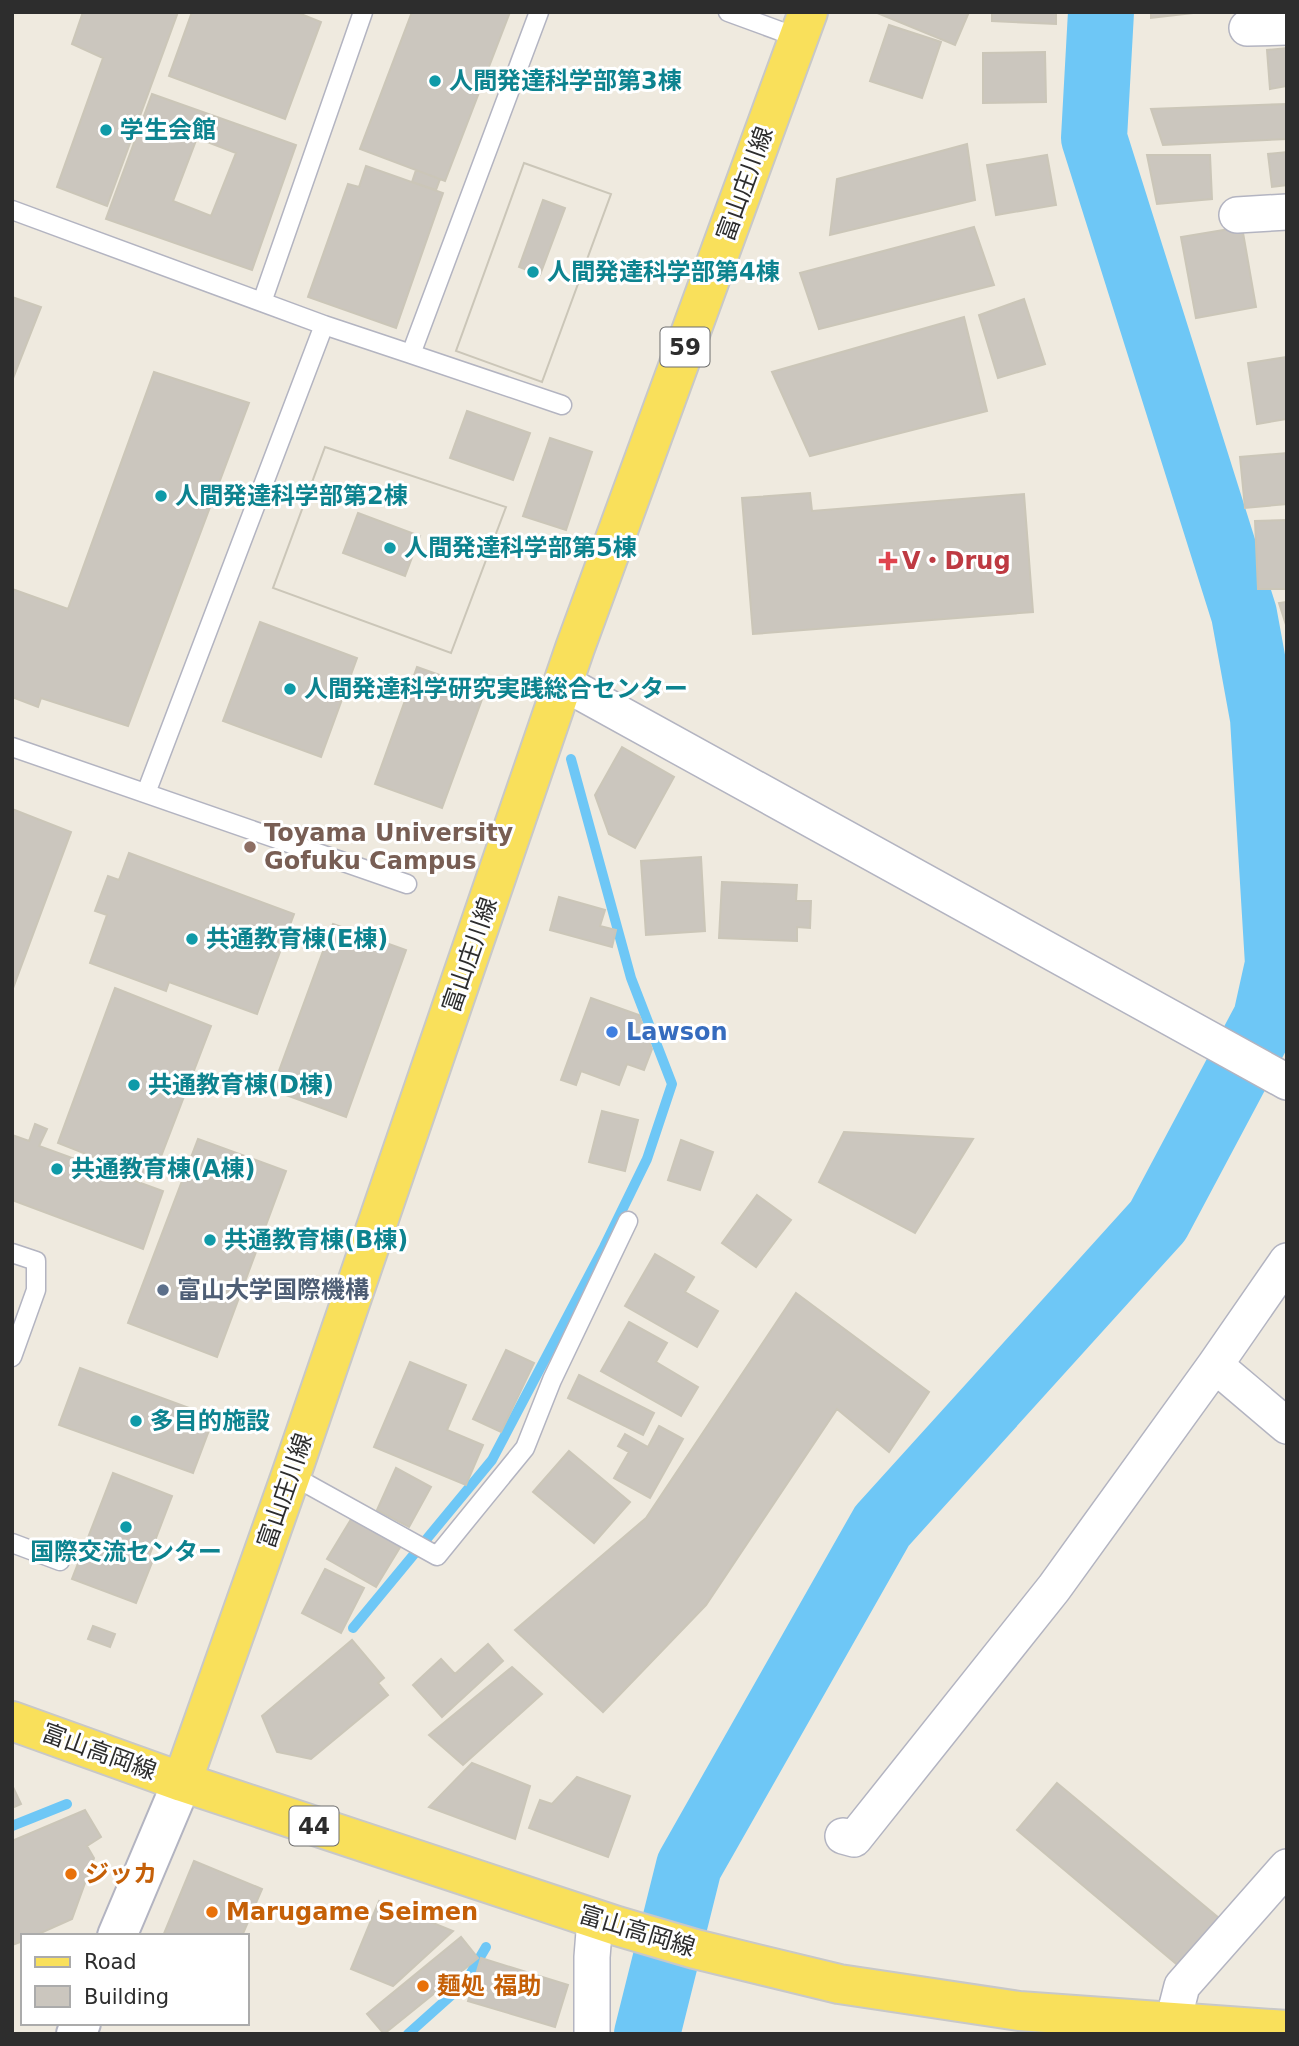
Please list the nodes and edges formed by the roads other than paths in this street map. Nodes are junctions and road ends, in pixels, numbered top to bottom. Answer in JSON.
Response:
{"nodes":[{"id":1,"x":363,"y":12,"type":"edge"},
{"id":2,"x":539,"y":12,"type":"edge"},
{"id":3,"x":728,"y":12,"type":"edge"},
{"id":4,"x":803,"y":25,"type":"edge"},
{"id":5,"x":1287,"y":27,"type":"edge"},
{"id":6,"x":1247,"y":28,"type":"dead end"},
{"id":7,"x":12,"y":210,"type":"edge"},
{"id":8,"x":1287,"y":212,"type":"edge"},
{"id":9,"x":1237,"y":215,"type":"dead end"},
{"id":10,"x":262,"y":302,"type":"junction"},
{"id":11,"x":324,"y":325,"type":"junction"},
{"id":12,"x":411,"y":354,"type":"junction"},
{"id":13,"x":562,"y":405,"type":"dead end"},
{"id":14,"x":564,"y":683,"type":"junction"},
{"id":15,"x":12,"y":747,"type":"edge"},
{"id":16,"x":146,"y":793,"type":"junction"},
{"id":17,"x":407,"y":884,"type":"dead end"},
{"id":18,"x":1283,"y":1079,"type":"edge"},
{"id":19,"x":628,"y":1221,"type":"dead end"},
{"id":20,"x":12,"y":1253,"type":"edge"},
{"id":21,"x":1287,"y":1261,"type":"edge"},
{"id":22,"x":12,"y":1357,"type":"edge"},
{"id":23,"x":1215,"y":1365,"type":"junction"},
{"id":24,"x":1287,"y":1426,"type":"edge"},
{"id":25,"x":291,"y":1475,"type":"junction"},
{"id":26,"x":12,"y":1543,"type":"edge"},
{"id":27,"x":60,"y":1561,"type":"dead end"},
{"id":28,"x":12,"y":1721,"type":"edge"},
{"id":29,"x":182,"y":1782,"type":"junction"},
{"id":30,"x":843,"y":1836,"type":"dead end"},
{"id":31,"x":1287,"y":1867,"type":"edge"},
{"id":32,"x":606,"y":1923,"type":"junction"},
{"id":33,"x":118,"y":1934,"type":"edge"},
{"id":34,"x":1173,"y":2021,"type":"junction"},
{"id":35,"x":1024,"y":2022,"type":"edge"},
{"id":36,"x":1287,"y":2030,"type":"edge"},
{"id":37,"x":592,"y":2034,"type":"edge"}],
"edges":[{"from":1,"to":10,"type":"lane"},
{"from":2,"to":12,"type":"lane"},
{"from":3,"to":4,"type":"lane"},
{"from":4,"to":14,"type":"main road","name":"富山庄川線","number":"59"},
{"from":5,"to":6,"type":"street"},
{"from":7,"to":10,"type":"lane"},
{"from":8,"to":9,"type":"street"},
{"from":10,"to":11,"type":"lane"},
{"from":11,"to":12,"type":"lane"},
{"from":11,"to":16,"type":"lane"},
{"from":12,"to":13,"type":"lane"},
{"from":14,"to":18,"type":"street"},
{"from":14,"to":25,"type":"main road","name":"富山庄川線","number":"59"},
{"from":15,"to":16,"type":"lane"},
{"from":16,"to":17,"type":"lane"},
{"from":19,"to":25,"type":"lane"},
{"from":20,"to":22,"type":"lane"},
{"from":21,"to":23,"type":"street"},
{"from":23,"to":24,"type":"street"},
{"from":23,"to":30,"type":"street"},
{"from":25,"to":29,"type":"main road","name":"富山庄川線","number":"59"},
{"from":26,"to":27,"type":"lane"},
{"from":28,"to":29,"type":"main road","name":"富山高岡線","number":"44"},
{"from":29,"to":32,"type":"main road","name":"富山高岡線","number":"44"},
{"from":29,"to":33,"type":"street"},
{"from":31,"to":34,"type":"street"},
{"from":32,"to":35,"type":"main road","name":"富山高岡線","number":"44"},
{"from":32,"to":37,"type":"street"},
{"from":34,"to":35,"type":"main road","name":"富山高岡線","number":"44"},
{"from":34,"to":36,"type":"main road","name":"富山高岡線","number":"44"}]}
